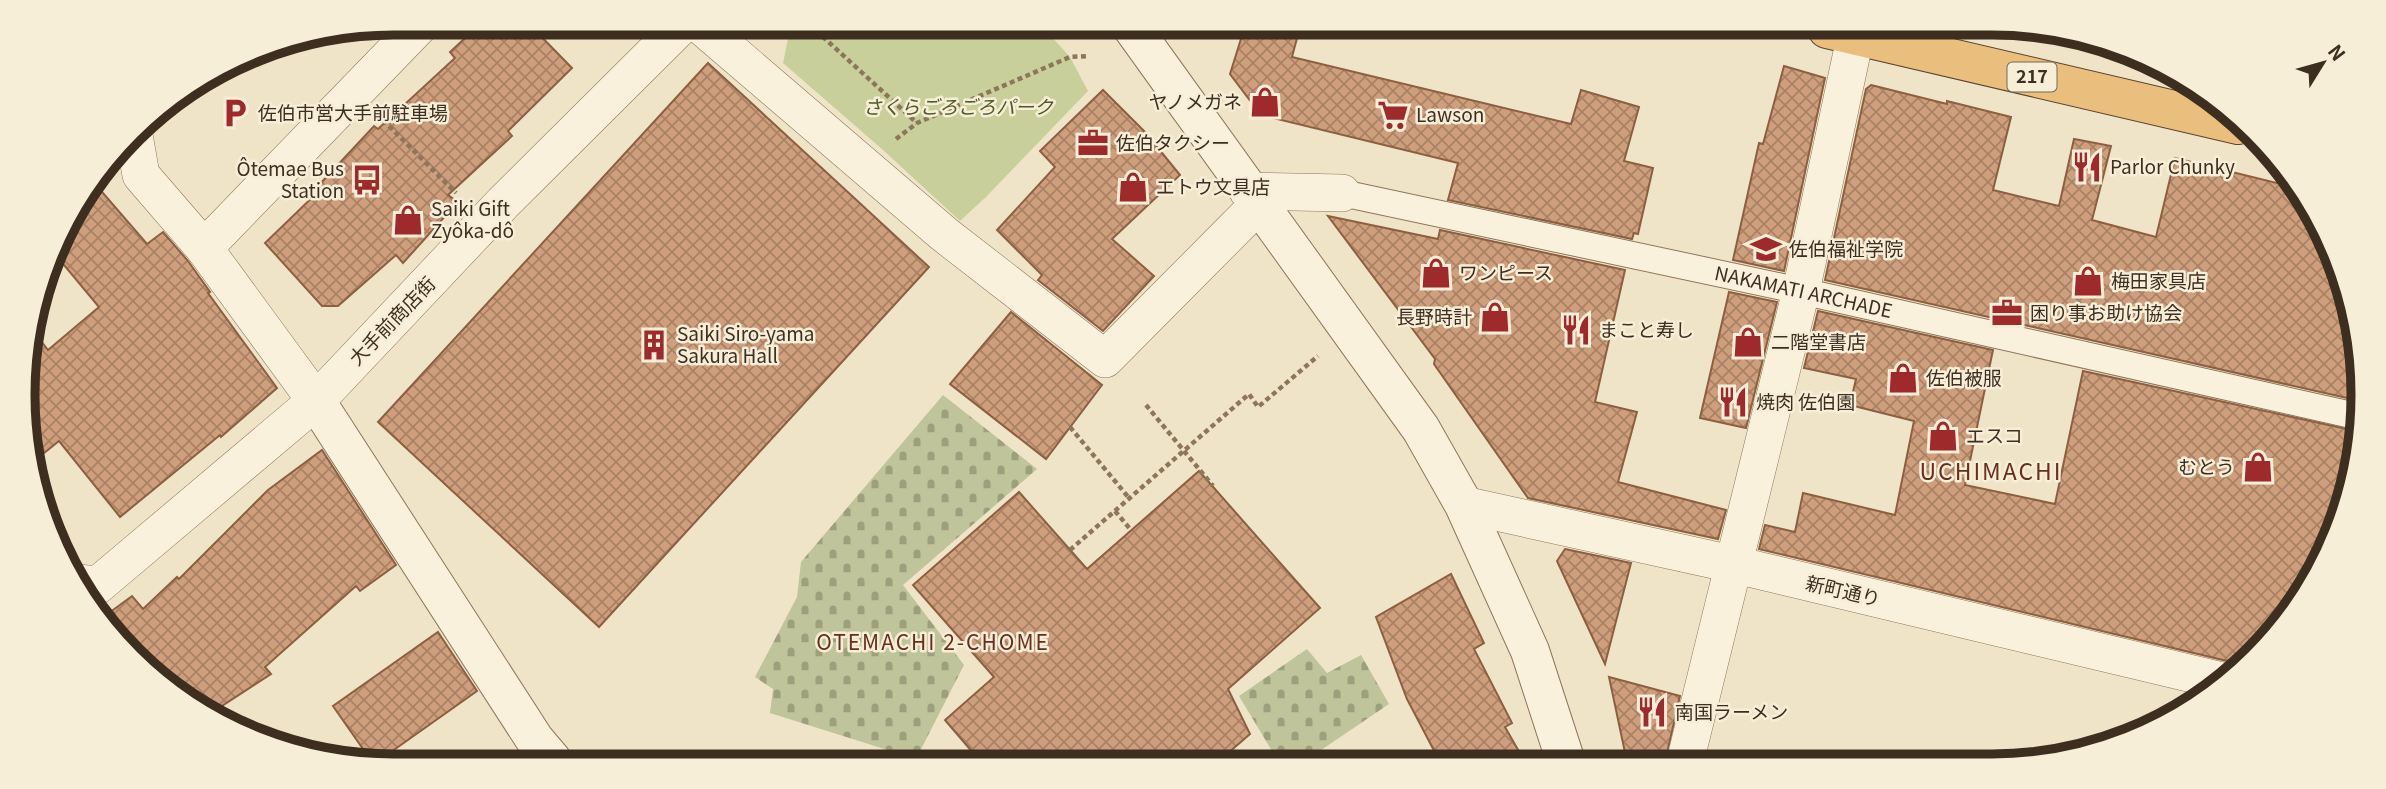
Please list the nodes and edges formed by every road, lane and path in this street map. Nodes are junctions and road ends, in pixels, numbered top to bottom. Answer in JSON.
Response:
{"nodes":[{"id":1,"x":410,"y":35,"type":"edge"},
{"id":2,"x":672,"y":35,"type":"edge"},
{"id":3,"x":712,"y":35,"type":"edge"},
{"id":4,"x":822,"y":35,"type":"edge"},
{"id":5,"x":1137,"y":35,"type":"edge"},
{"id":6,"x":1846,"y":35,"type":"edge"},
{"id":7,"x":1864,"y":35,"type":"edge"},
{"id":8,"x":1089,"y":56,"type":"dead end"},
{"id":9,"x":375,"y":112,"type":"dead end"},
{"id":10,"x":2227,"y":122,"type":"edge"},
{"id":11,"x":918,"y":123,"type":"junction"},
{"id":12,"x":136,"y":145,"type":"edge"},
{"id":13,"x":854,"y":157,"type":"junction"},
{"id":14,"x":1342,"y":193,"type":"joint"},
{"id":15,"x":460,"y":196,"type":"dead end"},
{"id":16,"x":1253,"y":198,"type":"junction"},
{"id":17,"x":204,"y":248,"type":"junction"},
{"id":18,"x":1801,"y":291,"type":"junction"},
{"id":19,"x":1321,"y":353,"type":"dead end"},
{"id":20,"x":316,"y":401,"type":"junction"},
{"id":21,"x":1146,"y":405,"type":"dead end"},
{"id":22,"x":2350,"y":415,"type":"edge"},
{"id":23,"x":1070,"y":427,"type":"dead end"},
{"id":24,"x":1184,"y":451,"type":"junction"},
{"id":25,"x":1213,"y":486,"type":"dead end"},
{"id":26,"x":1129,"y":498,"type":"junction"},
{"id":27,"x":1464,"y":505,"type":"junction"},
{"id":28,"x":1115,"y":511,"type":"junction"},
{"id":29,"x":1131,"y":530,"type":"dead end"},
{"id":30,"x":1070,"y":550,"type":"dead end"},
{"id":31,"x":1732,"y":564,"type":"junction"},
{"id":32,"x":90,"y":584,"type":"edge"},
{"id":33,"x":2212,"y":679,"type":"edge"},
{"id":34,"x":547,"y":754,"type":"edge"},
{"id":35,"x":1563,"y":754,"type":"edge"},
{"id":36,"x":1687,"y":754,"type":"edge"}],
"edges":[{"from":1,"to":17,"type":"street"},
{"from":2,"to":20,"type":"street","name":"大手前商店街"},
{"from":3,"to":13,"type":"street"},
{"from":4,"to":11,"type":"path"},
{"from":5,"to":16,"type":"street"},
{"from":6,"to":18,"type":"street"},
{"from":7,"to":10,"type":"highway","number":"217"},
{"from":8,"to":11,"type":"path"},
{"from":9,"to":15,"type":"path"},
{"from":11,"to":13,"type":"path"},
{"from":12,"to":17,"type":"street"},
{"from":13,"to":16,"type":"street"},
{"from":14,"to":16,"type":"street","name":"NAKAMATI ARCHADE"},
{"from":14,"to":18,"type":"street","name":"NAKAMATI ARCHADE"},
{"from":16,"to":27,"type":"street"},
{"from":17,"to":20,"type":"street"},
{"from":18,"to":22,"type":"street","name":"NAKAMATI ARCHADE"},
{"from":18,"to":31,"type":"street"},
{"from":19,"to":24,"type":"path"},
{"from":20,"to":32,"type":"street","name":"大手前商店街"},
{"from":20,"to":34,"type":"street"},
{"from":21,"to":24,"type":"path"},
{"from":23,"to":26,"type":"path"},
{"from":24,"to":25,"type":"path"},
{"from":24,"to":26,"type":"path"},
{"from":26,"to":28,"type":"path"},
{"from":27,"to":31,"type":"street","name":"新町通り"},
{"from":27,"to":35,"type":"street"},
{"from":28,"to":29,"type":"path"},
{"from":28,"to":30,"type":"path"},
{"from":31,"to":33,"type":"street","name":"新町通り"},
{"from":31,"to":36,"type":"street"}]}
